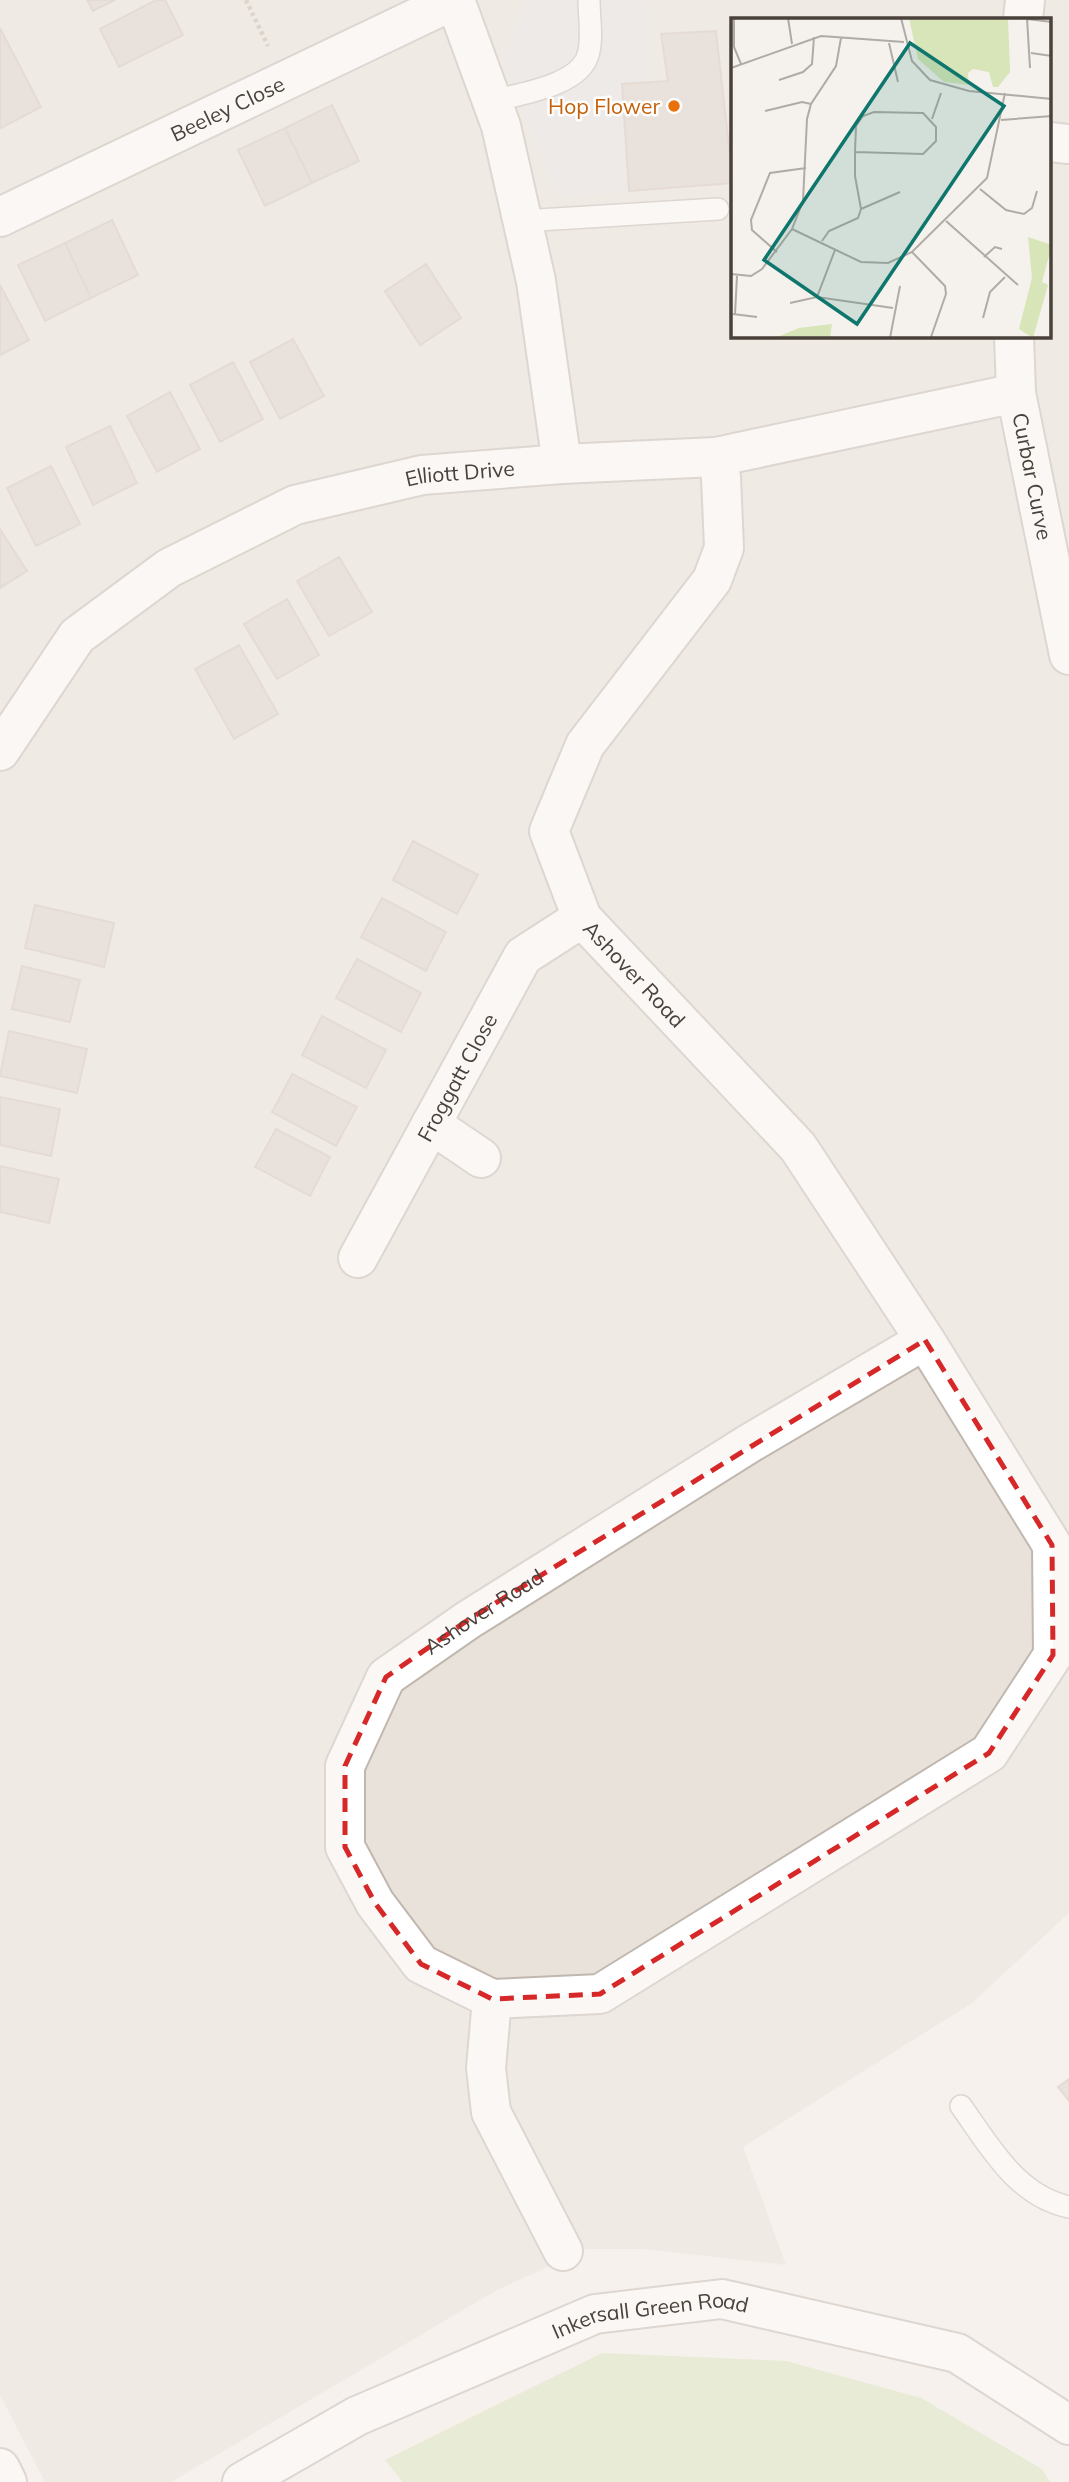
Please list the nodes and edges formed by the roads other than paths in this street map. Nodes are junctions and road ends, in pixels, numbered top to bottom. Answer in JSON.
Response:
{"nodes":[{"id":1,"x":455,"y":0,"type":"edge"},
{"id":2,"x":589,"y":0,"type":"edge"},
{"id":3,"x":1025,"y":0,"type":"edge"},
{"id":4,"x":1023,"y":18,"type":"edge"},
{"id":5,"x":492,"y":101,"type":"junction"},
{"id":6,"x":719,"y":209,"type":"dead end"},
{"id":7,"x":0,"y":217,"type":"edge"},
{"id":8,"x":522,"y":222,"type":"junction"},
{"id":9,"x":1014,"y":338,"type":"edge"},
{"id":10,"x":1016,"y":393,"type":"junction"},
{"id":11,"x":716,"y":457,"type":"junction"},
{"id":12,"x":562,"y":464,"type":"junction"},
{"id":13,"x":1069,"y":655,"type":"edge"},
{"id":14,"x":0,"y":751,"type":"edge"},
{"id":15,"x":582,"y":918,"type":"junction"},
{"id":16,"x":431,"y":1124,"type":"junction"},
{"id":17,"x":481,"y":1158,"type":"dead end"},
{"id":18,"x":358,"y":1258,"type":"dead end"},
{"id":19,"x":925,"y":1340,"type":"junction"},
{"id":20,"x":492,"y":1999,"type":"junction"},
{"id":21,"x":961,"y":2106,"type":"dead end"},
{"id":22,"x":1069,"y":2207,"type":"edge"},
{"id":23,"x":563,"y":2250,"type":"dead end"},
{"id":24,"x":1069,"y":2425,"type":"edge"},
{"id":25,"x":0,"y":2468,"type":"edge"},
{"id":26,"x":6,"y":2482,"type":"edge"},
{"id":27,"x":242,"y":2482,"type":"edge"}],
"edges":[{"from":1,"to":5,"type":"street","name":"Beeley Close"},
{"from":1,"to":7,"type":"street","name":"Beeley Close"},
{"from":2,"to":5,"type":"lane"},
{"from":3,"to":4,"type":"street"},
{"from":5,"to":8,"type":"street","name":"Beeley Close"},
{"from":6,"to":8,"type":"lane"},
{"from":8,"to":12,"type":"street","name":"Beeley Close"},
{"from":9,"to":10,"type":"street","name":"Curbar Curve"},
{"from":10,"to":11,"type":"street","name":"Elliott Drive"},
{"from":10,"to":13,"type":"street","name":"Curbar Curve"},
{"from":11,"to":12,"type":"street","name":"Elliott Drive"},
{"from":11,"to":15,"type":"street","name":"Ashover Road"},
{"from":12,"to":14,"type":"street","name":"Elliott Drive"},
{"from":15,"to":16,"type":"street","name":"Froggatt Close"},
{"from":15,"to":19,"type":"street","name":"Ashover Road"},
{"from":16,"to":17,"type":"street"},
{"from":16,"to":18,"type":"street","name":"Froggatt Close"},
{"from":19,"to":20,"type":"street","name":"Ashover Road"},
{"from":19,"to":20,"type":"street","name":"Ashover Road"},
{"from":20,"to":23,"type":"street"},
{"from":21,"to":22,"type":"lane"},
{"from":24,"to":27,"type":"street","name":"Inkersall Green Road"},
{"from":25,"to":26,"type":"street"}]}
